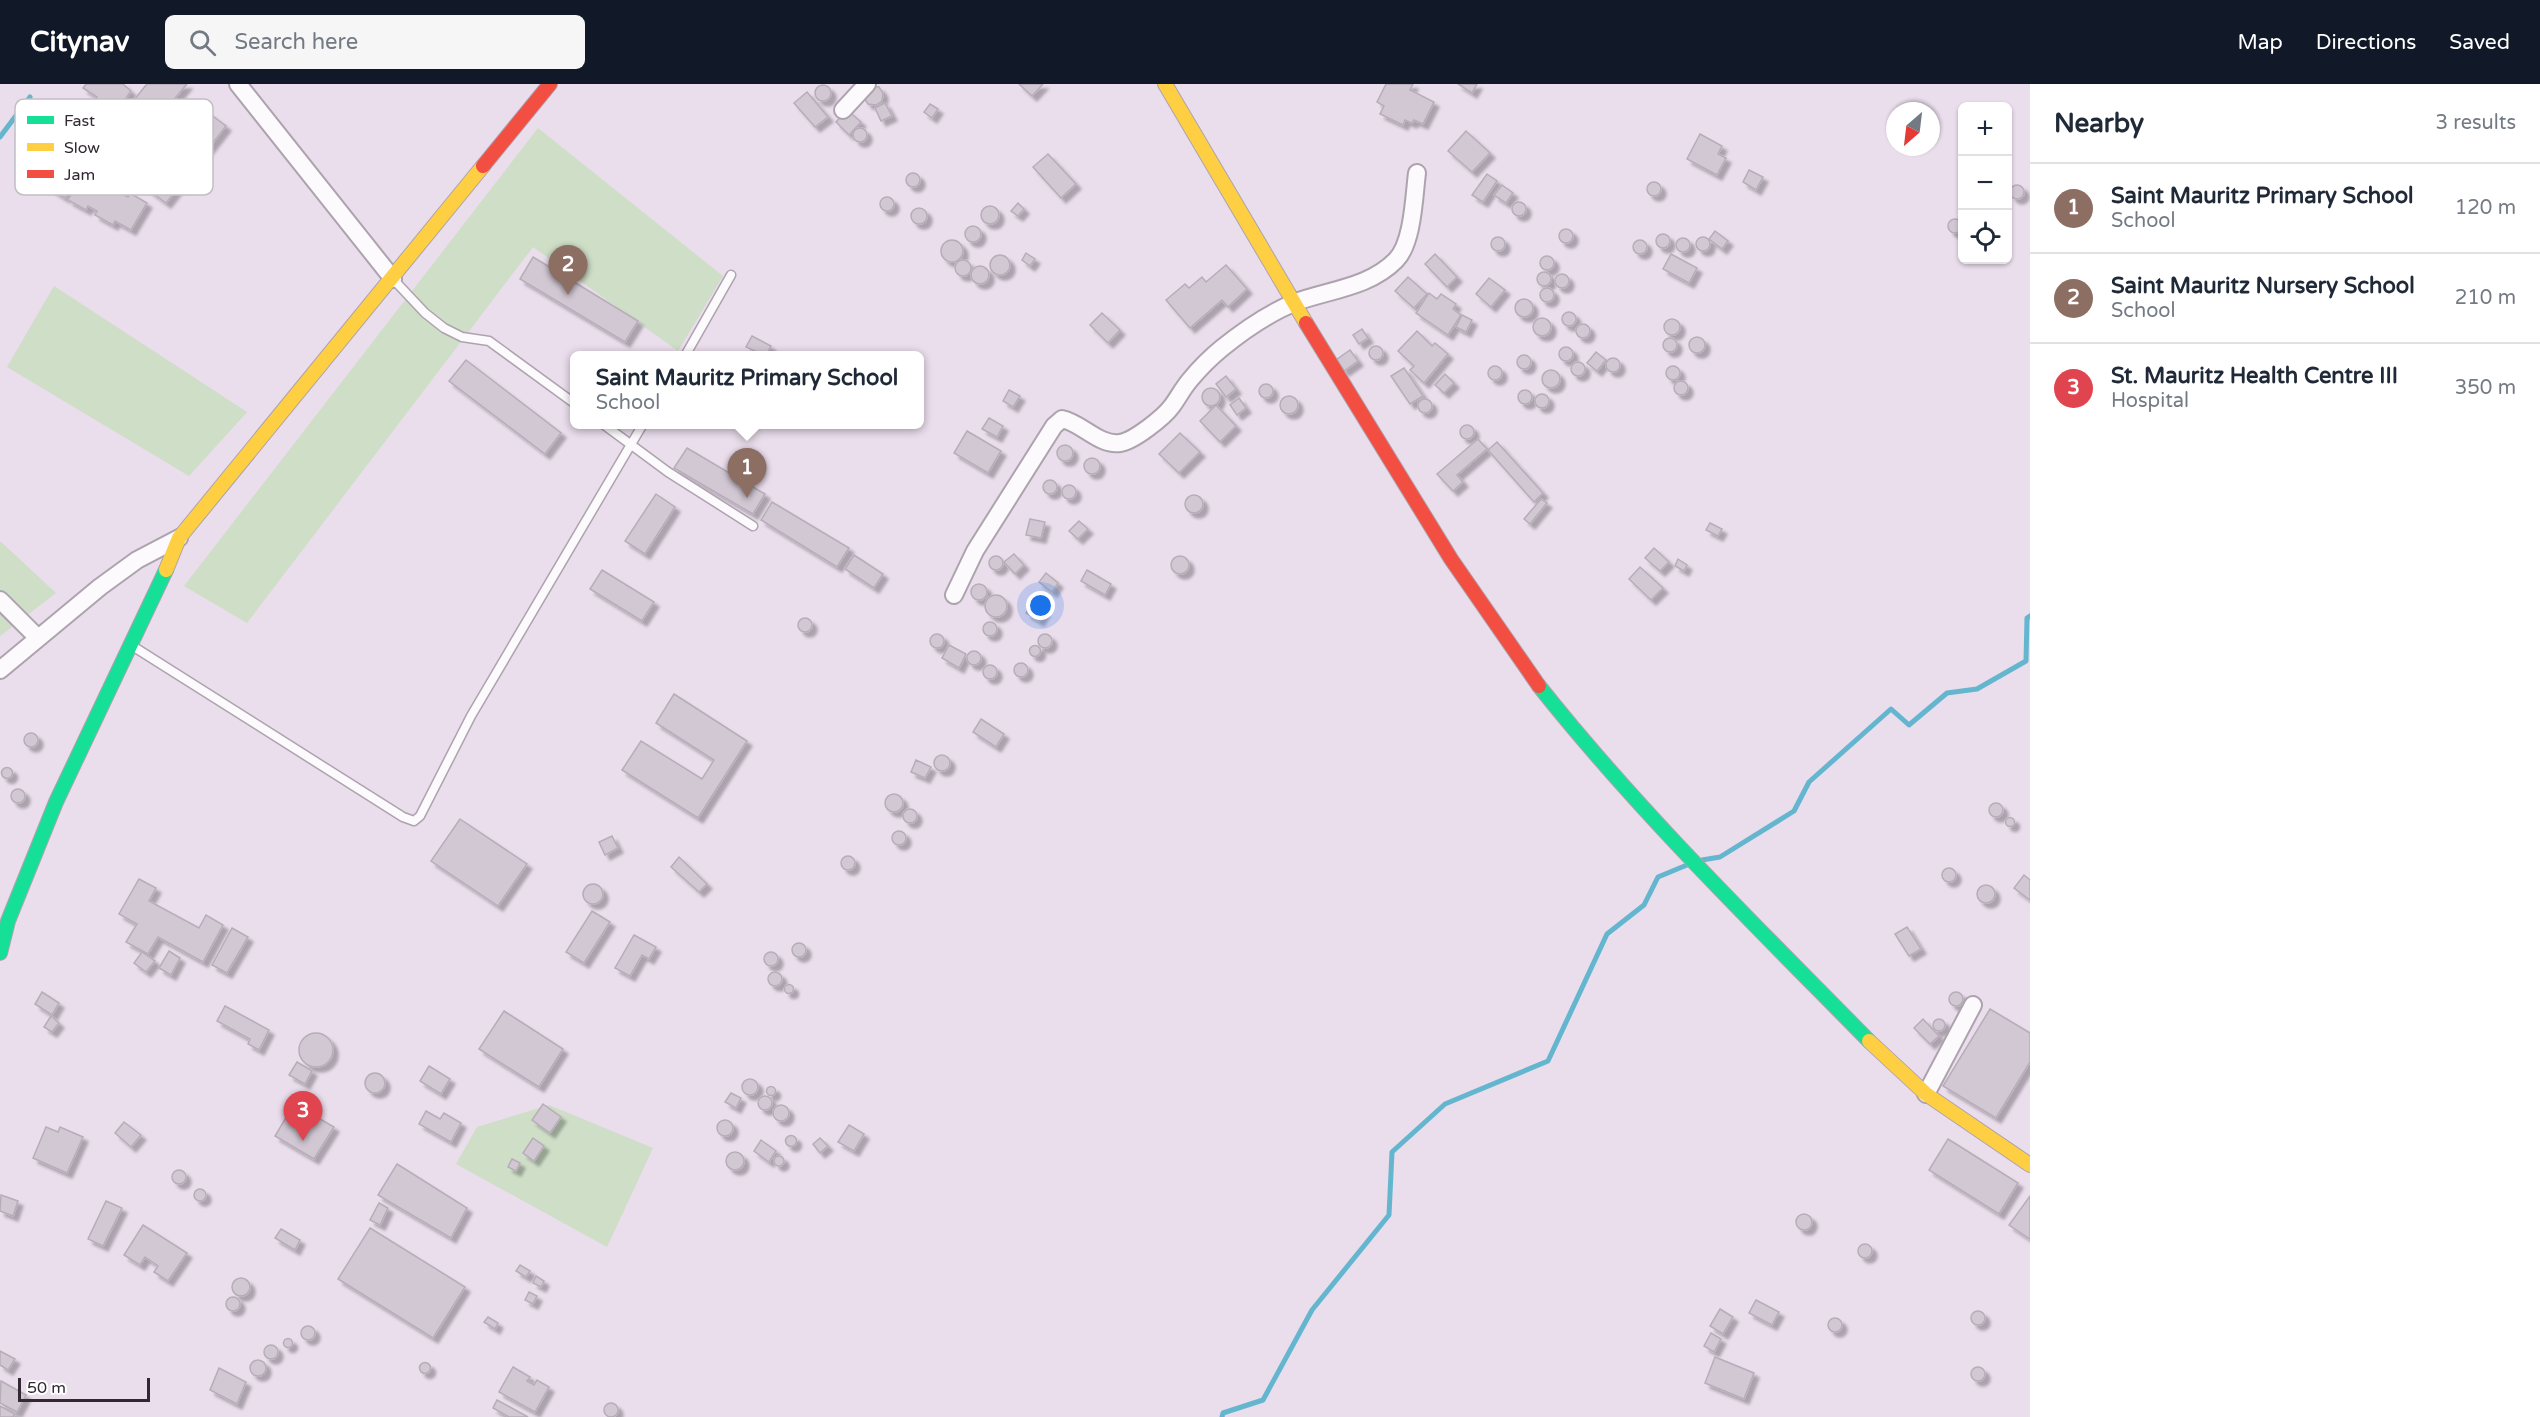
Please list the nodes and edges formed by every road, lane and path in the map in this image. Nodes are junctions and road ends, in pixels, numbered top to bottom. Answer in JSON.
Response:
{"nodes":[{"id":1,"x":238,"y":84,"type":"edge"},
{"id":2,"x":550,"y":84,"type":"edge"},
{"id":3,"x":867,"y":84,"type":"edge"},
{"id":4,"x":1165,"y":84,"type":"edge"},
{"id":5,"x":843,"y":110,"type":"dead end"},
{"id":6,"x":1416,"y":173,"type":"dead end"},
{"id":7,"x":731,"y":275,"type":"dead end"},
{"id":8,"x":393,"y":279,"type":"junction"},
{"id":9,"x":1295,"y":303,"type":"junction"},
{"id":10,"x":688,"y":351,"type":"edge"},
{"id":11,"x":570,"y":401,"type":"edge"},
{"id":12,"x":609,"y":429,"type":"edge"},
{"id":13,"x":640,"y":429,"type":"edge"},
{"id":14,"x":630,"y":445,"type":"junction"},
{"id":15,"x":753,"y":526,"type":"dead end"},
{"id":16,"x":179,"y":538,"type":"junction"},
{"id":17,"x":954,"y":596,"type":"dead end"},
{"id":18,"x":0,"y":600,"type":"edge"},
{"id":19,"x":37,"y":637,"type":"junction"},
{"id":20,"x":131,"y":645,"type":"junction"},
{"id":21,"x":0,"y":670,"type":"edge"},
{"id":22,"x":0,"y":953,"type":"edge"},
{"id":23,"x":1973,"y":1005,"type":"dead end"},
{"id":24,"x":1926,"y":1094,"type":"junction"},
{"id":25,"x":2030,"y":1165,"type":"edge"}],
"edges":[{"from":1,"to":8,"type":"street"},
{"from":2,"to":8,"type":"street"},
{"from":3,"to":5,"type":"street"},
{"from":4,"to":9,"type":"street"},
{"from":6,"to":9,"type":"street"},
{"from":7,"to":10,"type":"lane"},
{"from":8,"to":11,"type":"lane"},
{"from":8,"to":16,"type":"street"},
{"from":9,"to":17,"type":"street"},
{"from":9,"to":24,"type":"street"},
{"from":12,"to":14,"type":"lane"},
{"from":13,"to":14,"type":"lane"},
{"from":14,"to":15,"type":"lane"},
{"from":14,"to":20,"type":"lane"},
{"from":16,"to":19,"type":"street"},
{"from":16,"to":20,"type":"street"},
{"from":18,"to":19,"type":"street"},
{"from":19,"to":21,"type":"street"},
{"from":20,"to":22,"type":"street"},
{"from":23,"to":24,"type":"street"},
{"from":24,"to":25,"type":"street"}]}
